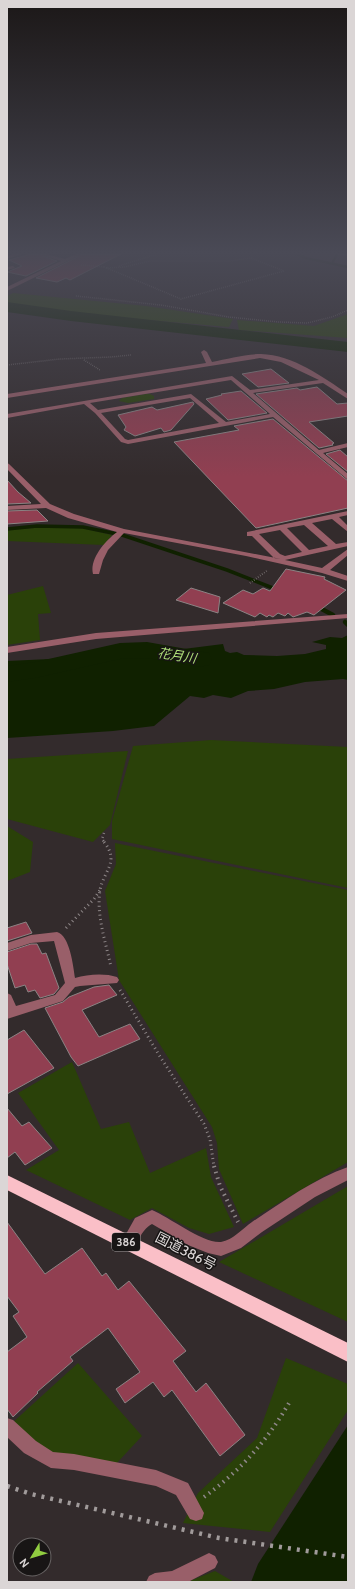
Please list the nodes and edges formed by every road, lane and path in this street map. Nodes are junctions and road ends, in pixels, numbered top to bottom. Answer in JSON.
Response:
{"nodes":[{"id":1,"x":204,"y":352,"type":"dead end"},
{"id":2,"x":131,"y":355,"type":"dead end"},
{"id":3,"x":83,"y":360,"type":"junction"},
{"id":4,"x":210,"y":364,"type":"junction"},
{"id":5,"x":7,"y":365,"type":"edge"},
{"id":6,"x":111,"y":379,"type":"junction"},
{"id":7,"x":325,"y":381,"type":"junction"},
{"id":8,"x":181,"y":386,"type":"junction"},
{"id":9,"x":248,"y":392,"type":"junction"},
{"id":10,"x":7,"y":396,"type":"edge"},
{"id":11,"x":191,"y":396,"type":"junction"},
{"id":12,"x":348,"y":397,"type":"edge"},
{"id":13,"x":85,"y":402,"type":"junction"},
{"id":14,"x":97,"y":412,"type":"junction"},
{"id":15,"x":274,"y":415,"type":"junction"},
{"id":16,"x":7,"y":416,"type":"edge"},
{"id":17,"x":223,"y":423,"type":"junction"},
{"id":18,"x":348,"y":445,"type":"edge"},
{"id":19,"x":318,"y":452,"type":"junction"},
{"id":20,"x":7,"y":465,"type":"edge"},
{"id":21,"x":348,"y":478,"type":"edge"},
{"id":22,"x":47,"y":506,"type":"junction"},
{"id":23,"x":7,"y":508,"type":"edge"},
{"id":24,"x":348,"y":513,"type":"edge"},
{"id":25,"x":333,"y":516,"type":"junction"},
{"id":26,"x":306,"y":522,"type":"junction"},
{"id":27,"x":281,"y":527,"type":"junction"},
{"id":28,"x":348,"y":530,"type":"edge"},
{"id":29,"x":120,"y":533,"type":"junction"},
{"id":30,"x":348,"y":544,"type":"edge"},
{"id":31,"x":334,"y":547,"type":"junction"},
{"id":32,"x":348,"y":551,"type":"edge"},
{"id":33,"x":307,"y":553,"type":"junction"},
{"id":34,"x":324,"y":571,"type":"junction"},
{"id":35,"x":96,"y":572,"type":"dead end"},
{"id":36,"x":258,"y":578,"type":"dead end"},
{"id":37,"x":348,"y":579,"type":"edge"},
{"id":38,"x":250,"y":583,"type":"dead end"},
{"id":39,"x":348,"y":616,"type":"edge"},
{"id":40,"x":7,"y":650,"type":"edge"},
{"id":41,"x":104,"y":833,"type":"dead end"},
{"id":42,"x":100,"y":890,"type":"junction"},
{"id":43,"x":56,"y":936,"type":"junction"},
{"id":44,"x":7,"y":947,"type":"edge"},
{"id":45,"x":113,"y":980,"type":"junction"},
{"id":46,"x":71,"y":984,"type":"junction"},
{"id":47,"x":7,"y":998,"type":"edge"},
{"id":48,"x":9,"y":1013,"type":"edge"},
{"id":49,"x":348,"y":1173,"type":"edge"},
{"id":50,"x":7,"y":1182,"type":"edge"},
{"id":51,"x":245,"y":1237,"type":"junction"},
{"id":52,"x":128,"y":1243,"type":"junction"},
{"id":53,"x":348,"y":1353,"type":"edge"},
{"id":54,"x":289,"y":1403,"type":"dead end"},
{"id":55,"x":7,"y":1426,"type":"edge"},
{"id":56,"x":194,"y":1510,"type":"joint"},
{"id":57,"x":209,"y":1562,"type":"dead end"},
{"id":58,"x":155,"y":1582,"type":"edge"}],
"edges":[{"from":1,"to":4,"type":"street"},
{"from":2,"to":3,"type":"path"},
{"from":3,"to":5,"type":"path"},
{"from":3,"to":6,"type":"path"},
{"from":4,"to":6,"type":"street"},
{"from":4,"to":7,"type":"street"},
{"from":6,"to":10,"type":"street"},
{"from":7,"to":9,"type":"street"},
{"from":7,"to":12,"type":"street"},
{"from":8,"to":9,"type":"street"},
{"from":8,"to":11,"type":"street"},
{"from":8,"to":13,"type":"street"},
{"from":9,"to":15,"type":"street"},
{"from":11,"to":14,"type":"street"},
{"from":11,"to":17,"type":"street"},
{"from":13,"to":14,"type":"street"},
{"from":13,"to":16,"type":"street"},
{"from":14,"to":17,"type":"street"},
{"from":15,"to":17,"type":"street"},
{"from":15,"to":19,"type":"street"},
{"from":18,"to":19,"type":"street"},
{"from":19,"to":21,"type":"street"},
{"from":20,"to":22,"type":"street"},
{"from":22,"to":23,"type":"street"},
{"from":22,"to":29,"type":"street"},
{"from":24,"to":25,"type":"street"},
{"from":25,"to":26,"type":"street"},
{"from":25,"to":28,"type":"street"},
{"from":26,"to":27,"type":"street"},
{"from":26,"to":31,"type":"street"},
{"from":27,"to":33,"type":"street"},
{"from":27,"to":33,"type":"street"},
{"from":29,"to":34,"type":"street"},
{"from":29,"to":35,"type":"street"},
{"from":30,"to":31,"type":"street"},
{"from":31,"to":33,"type":"street"},
{"from":32,"to":34,"type":"street"},
{"from":34,"to":37,"type":"street"},
{"from":36,"to":38,"type":"path"},
{"from":39,"to":40,"type":"street"},
{"from":41,"to":42,"type":"path"},
{"from":42,"to":43,"type":"path"},
{"from":42,"to":45,"type":"path"},
{"from":43,"to":44,"type":"street"},
{"from":43,"to":46,"type":"street"},
{"from":45,"to":46,"type":"street"},
{"from":45,"to":51,"type":"path"},
{"from":46,"to":48,"type":"street"},
{"from":47,"to":48,"type":"street"},
{"from":49,"to":51,"type":"street"},
{"from":50,"to":52,"type":"highway","name":"国道386号","number":"386"},
{"from":51,"to":52,"type":"street"},
{"from":52,"to":53,"type":"highway","name":"国道386号","number":"386"},
{"from":54,"to":56,"type":"path"},
{"from":55,"to":56,"type":"street"},
{"from":57,"to":58,"type":"street"}]}
